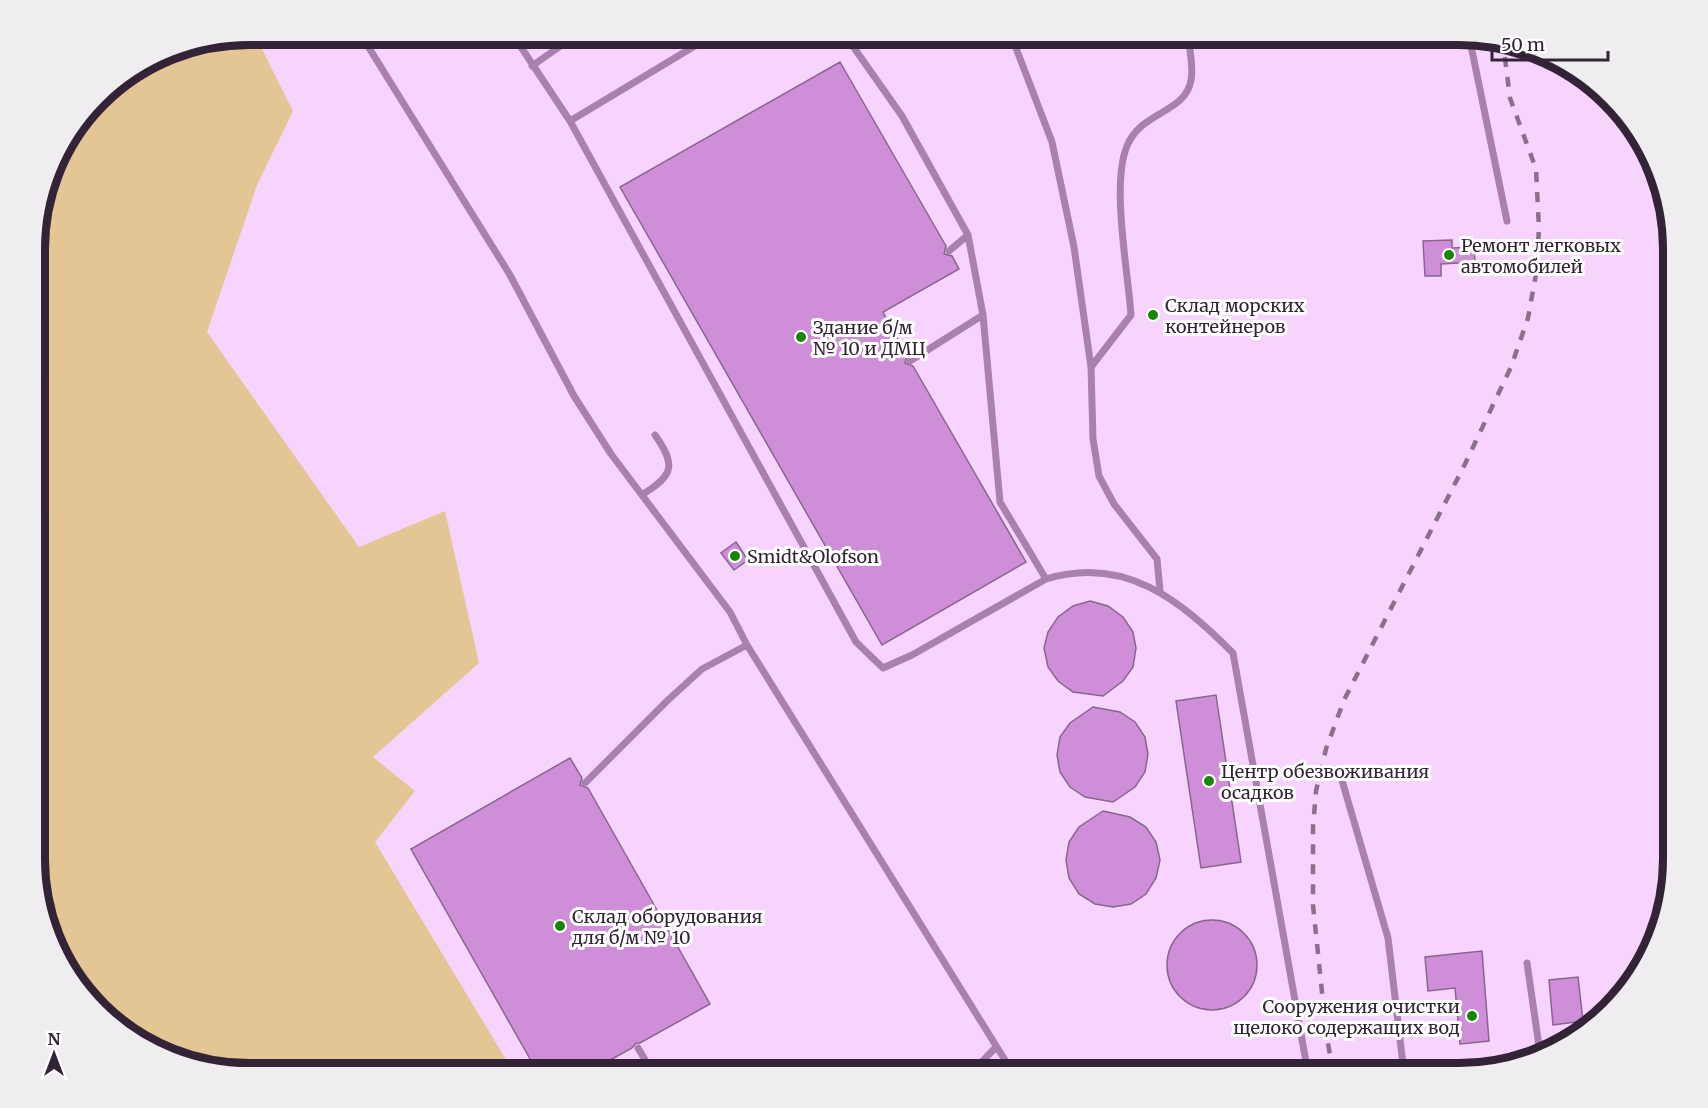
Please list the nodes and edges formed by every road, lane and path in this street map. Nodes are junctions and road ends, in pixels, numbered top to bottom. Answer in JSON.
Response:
{"nodes":[{"id":1,"x":368,"y":45,"type":"edge"},
{"id":2,"x":520,"y":45,"type":"edge"},
{"id":3,"x":561,"y":45,"type":"edge"},
{"id":4,"x":695,"y":45,"type":"edge"},
{"id":5,"x":853,"y":45,"type":"edge"},
{"id":6,"x":1015,"y":45,"type":"edge"},
{"id":7,"x":1189,"y":45,"type":"edge"},
{"id":8,"x":1471,"y":45,"type":"edge"},
{"id":9,"x":532,"y":66,"type":"junction"},
{"id":10,"x":570,"y":121,"type":"junction"},
{"id":11,"x":1507,"y":220,"type":"dead end"},
{"id":12,"x":968,"y":235,"type":"junction"},
{"id":13,"x":949,"y":251,"type":"dead end"},
{"id":14,"x":983,"y":315,"type":"junction"},
{"id":15,"x":910,"y":361,"type":"dead end"},
{"id":16,"x":1091,"y":367,"type":"junction"},
{"id":17,"x":655,"y":435,"type":"dead end"},
{"id":18,"x":643,"y":494,"type":"junction"},
{"id":19,"x":1046,"y":579,"type":"junction"},
{"id":20,"x":1160,"y":590,"type":"junction"},
{"id":21,"x":747,"y":645,"type":"junction"},
{"id":22,"x":1341,"y":777,"type":"dead end"},
{"id":23,"x":585,"y":783,"type":"dead end"},
{"id":24,"x":1527,"y":963,"type":"dead end"},
{"id":25,"x":1539,"y":1046,"type":"edge"},
{"id":26,"x":996,"y":1047,"type":"junction"},
{"id":27,"x":638,"y":1048,"type":"dead end"},
{"id":28,"x":647,"y":1063,"type":"edge"},
{"id":29,"x":981,"y":1063,"type":"edge"},
{"id":30,"x":1006,"y":1063,"type":"edge"},
{"id":31,"x":1306,"y":1063,"type":"edge"},
{"id":32,"x":1403,"y":1063,"type":"edge"}],
"edges":[{"from":1,"to":18,"type":"lane"},
{"from":2,"to":9,"type":"lane"},
{"from":3,"to":9,"type":"lane"},
{"from":4,"to":10,"type":"lane"},
{"from":5,"to":12,"type":"lane"},
{"from":6,"to":16,"type":"lane"},
{"from":7,"to":16,"type":"lane"},
{"from":8,"to":11,"type":"lane"},
{"from":9,"to":10,"type":"lane"},
{"from":10,"to":19,"type":"lane"},
{"from":12,"to":13,"type":"lane"},
{"from":12,"to":14,"type":"lane"},
{"from":14,"to":15,"type":"lane"},
{"from":14,"to":19,"type":"lane"},
{"from":16,"to":20,"type":"lane"},
{"from":17,"to":18,"type":"lane"},
{"from":18,"to":21,"type":"lane"},
{"from":19,"to":20,"type":"lane"},
{"from":20,"to":31,"type":"lane"},
{"from":21,"to":23,"type":"lane"},
{"from":21,"to":26,"type":"lane"},
{"from":22,"to":32,"type":"lane"},
{"from":24,"to":25,"type":"lane"},
{"from":26,"to":29,"type":"lane"},
{"from":26,"to":30,"type":"lane"},
{"from":27,"to":28,"type":"lane"}]}
